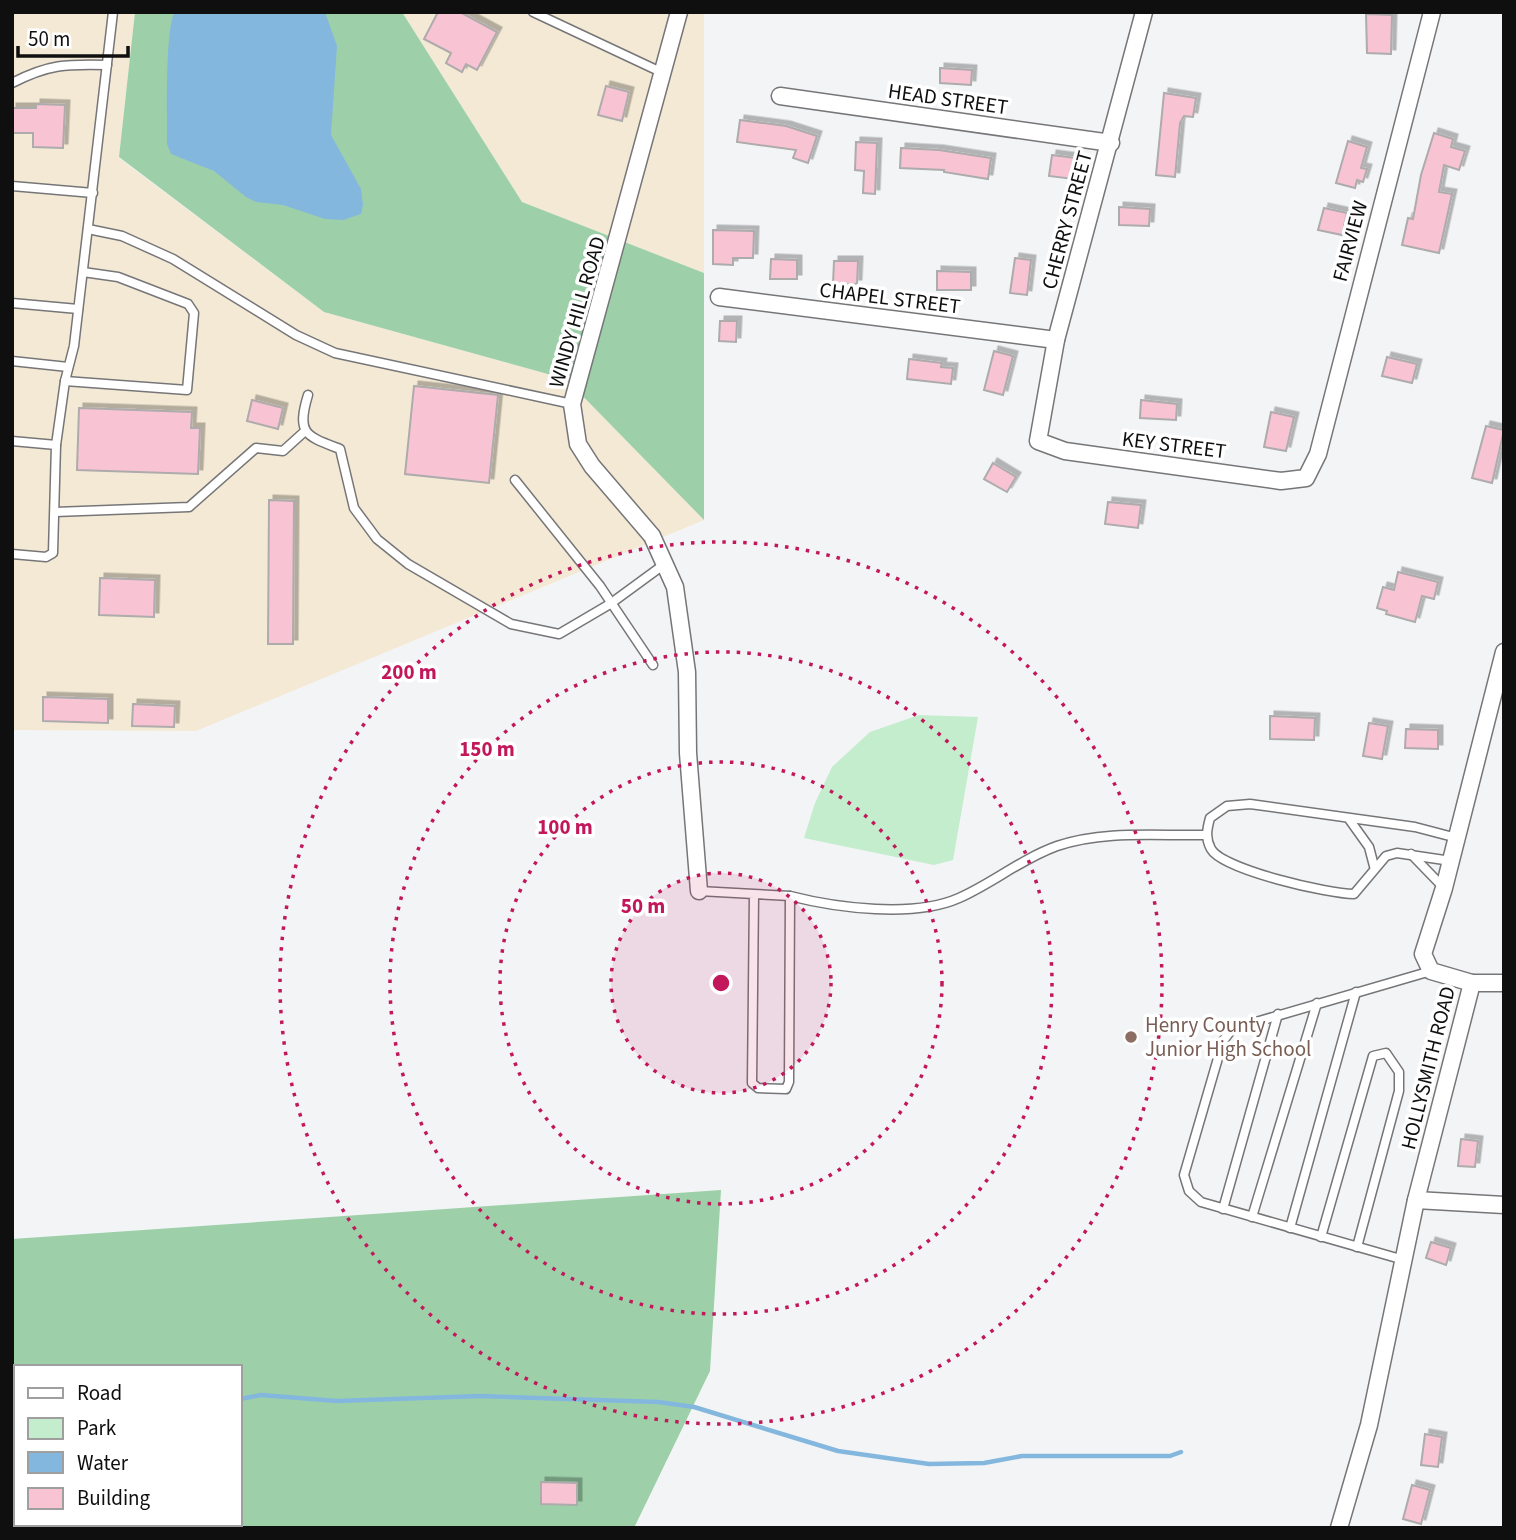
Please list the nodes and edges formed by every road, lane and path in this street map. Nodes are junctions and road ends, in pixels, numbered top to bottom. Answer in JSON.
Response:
{"nodes":[{"id":1,"x":113,"y":12,"type":"edge"},
{"id":2,"x":533,"y":12,"type":"edge"},
{"id":3,"x":679,"y":12,"type":"edge"},
{"id":4,"x":1144,"y":12,"type":"edge"},
{"id":5,"x":1432,"y":12,"type":"edge"},
{"id":6,"x":107,"y":65,"type":"junction"},
{"id":7,"x":664,"y":74,"type":"junction"},
{"id":8,"x":12,"y":83,"type":"edge"},
{"id":9,"x":780,"y":96,"type":"dead end"},
{"id":10,"x":1111,"y":143,"type":"junction"},
{"id":11,"x":12,"y":186,"type":"edge"},
{"id":12,"x":93,"y":193,"type":"junction"},
{"id":13,"x":88,"y":229,"type":"junction"},
{"id":14,"x":83,"y":272,"type":"junction"},
{"id":15,"x":719,"y":297,"type":"dead end"},
{"id":16,"x":12,"y":303,"type":"edge"},
{"id":17,"x":78,"y":309,"type":"junction"},
{"id":18,"x":1056,"y":340,"type":"junction"},
{"id":19,"x":12,"y":361,"type":"edge"},
{"id":20,"x":68,"y":367,"type":"junction"},
{"id":21,"x":65,"y":381,"type":"junction"},
{"id":22,"x":307,"y":395,"type":"dead end"},
{"id":23,"x":572,"y":404,"type":"junction"},
{"id":24,"x":304,"y":432,"type":"junction"},
{"id":25,"x":12,"y":441,"type":"edge"},
{"id":26,"x":1038,"y":441,"type":"joint"},
{"id":27,"x":56,"y":444,"type":"junction"},
{"id":28,"x":1306,"y":478,"type":"joint"},
{"id":29,"x":515,"y":480,"type":"dead end"},
{"id":30,"x":55,"y":512,"type":"junction"},
{"id":31,"x":12,"y":554,"type":"edge"},
{"id":32,"x":666,"y":563,"type":"junction"},
{"id":33,"x":610,"y":604,"type":"junction"},
{"id":34,"x":1504,"y":652,"type":"edge"},
{"id":35,"x":653,"y":665,"type":"dead end"},
{"id":36,"x":1349,"y":820,"type":"junction"},
{"id":37,"x":1206,"y":835,"type":"junction"},
{"id":38,"x":1457,"y":838,"type":"junction"},
{"id":39,"x":1411,"y":854,"type":"junction"},
{"id":40,"x":1451,"y":861,"type":"junction"},
{"id":41,"x":1374,"y":866,"type":"junction"},
{"id":42,"x":1444,"y":888,"type":"junction"},
{"id":43,"x":699,"y":891,"type":"joint"},
{"id":44,"x":754,"y":894,"type":"junction"},
{"id":45,"x":790,"y":895,"type":"junction"},
{"id":46,"x":1431,"y":971,"type":"junction"},
{"id":47,"x":1472,"y":983,"type":"junction"},
{"id":48,"x":1504,"y":983,"type":"edge"},
{"id":49,"x":1356,"y":992,"type":"junction"},
{"id":50,"x":1317,"y":1003,"type":"junction"},
{"id":51,"x":1278,"y":1014,"type":"junction"},
{"id":52,"x":1416,"y":1200,"type":"junction"},
{"id":53,"x":1504,"y":1205,"type":"edge"},
{"id":54,"x":1223,"y":1209,"type":"junction"},
{"id":55,"x":1252,"y":1217,"type":"junction"},
{"id":56,"x":1290,"y":1228,"type":"junction"},
{"id":57,"x":1321,"y":1237,"type":"junction"},
{"id":58,"x":1357,"y":1247,"type":"junction"},
{"id":59,"x":1404,"y":1260,"type":"junction"},
{"id":60,"x":1339,"y":1528,"type":"edge"}],
"edges":[{"from":1,"to":6,"type":"lane"},
{"from":2,"to":7,"type":"lane"},
{"from":3,"to":7,"type":"street","name":"WINDY HILL ROAD"},
{"from":4,"to":10,"type":"street","name":"CHERRY STREET"},
{"from":5,"to":28,"type":"street","name":"FAIRVIEW"},
{"from":6,"to":8,"type":"lane"},
{"from":6,"to":12,"type":"lane"},
{"from":7,"to":23,"type":"street","name":"WINDY HILL ROAD"},
{"from":9,"to":10,"type":"street","name":"HEAD STREET"},
{"from":10,"to":18,"type":"street","name":"CHERRY STREET"},
{"from":11,"to":12,"type":"lane"},
{"from":12,"to":13,"type":"lane"},
{"from":13,"to":14,"type":"lane"},
{"from":13,"to":23,"type":"lane"},
{"from":14,"to":17,"type":"lane"},
{"from":14,"to":21,"type":"lane"},
{"from":15,"to":18,"type":"street","name":"CHAPEL STREET"},
{"from":16,"to":17,"type":"lane"},
{"from":17,"to":20,"type":"lane"},
{"from":18,"to":26,"type":"street","name":"CHERRY STREET"},
{"from":19,"to":20,"type":"lane"},
{"from":20,"to":21,"type":"lane"},
{"from":21,"to":27,"type":"lane"},
{"from":22,"to":24,"type":"lane"},
{"from":23,"to":32,"type":"street","name":"WINDY HILL ROAD"},
{"from":24,"to":30,"type":"lane"},
{"from":24,"to":33,"type":"lane"},
{"from":25,"to":27,"type":"lane"},
{"from":26,"to":28,"type":"street","name":"KEY STREET"},
{"from":27,"to":30,"type":"lane"},
{"from":29,"to":33,"type":"lane"},
{"from":30,"to":31,"type":"lane"},
{"from":32,"to":33,"type":"lane"},
{"from":32,"to":43,"type":"street","name":"WINDY HILL ROAD"},
{"from":33,"to":35,"type":"lane"},
{"from":34,"to":38,"type":"street","name":"HOLLYSMITH ROAD"},
{"from":36,"to":37,"type":"lane"},
{"from":36,"to":38,"type":"lane"},
{"from":36,"to":41,"type":"lane"},
{"from":37,"to":41,"type":"lane"},
{"from":37,"to":45,"type":"lane"},
{"from":38,"to":40,"type":"street","name":"HOLLYSMITH ROAD"},
{"from":39,"to":40,"type":"lane"},
{"from":39,"to":41,"type":"lane"},
{"from":39,"to":42,"type":"lane"},
{"from":40,"to":42,"type":"street","name":"HOLLYSMITH ROAD"},
{"from":42,"to":46,"type":"street","name":"HOLLYSMITH ROAD"},
{"from":43,"to":44,"type":"lane"},
{"from":44,"to":45,"type":"lane"},
{"from":44,"to":45,"type":"lane"},
{"from":46,"to":47,"type":"street","name":"HOLLYSMITH ROAD"},
{"from":46,"to":49,"type":"lane"},
{"from":47,"to":48,"type":"street"},
{"from":47,"to":52,"type":"street","name":"HOLLYSMITH ROAD"},
{"from":49,"to":50,"type":"lane"},
{"from":49,"to":56,"type":"lane"},
{"from":50,"to":51,"type":"lane"},
{"from":50,"to":55,"type":"lane"},
{"from":51,"to":54,"type":"lane"},
{"from":51,"to":54,"type":"lane"},
{"from":52,"to":53,"type":"street"},
{"from":52,"to":59,"type":"street","name":"HOLLYSMITH ROAD"},
{"from":54,"to":55,"type":"lane"},
{"from":55,"to":56,"type":"lane"},
{"from":56,"to":57,"type":"lane"},
{"from":57,"to":58,"type":"lane"},
{"from":57,"to":58,"type":"lane"},
{"from":58,"to":59,"type":"lane"},
{"from":59,"to":60,"type":"street","name":"HOLLYSMITH ROAD"}]}
